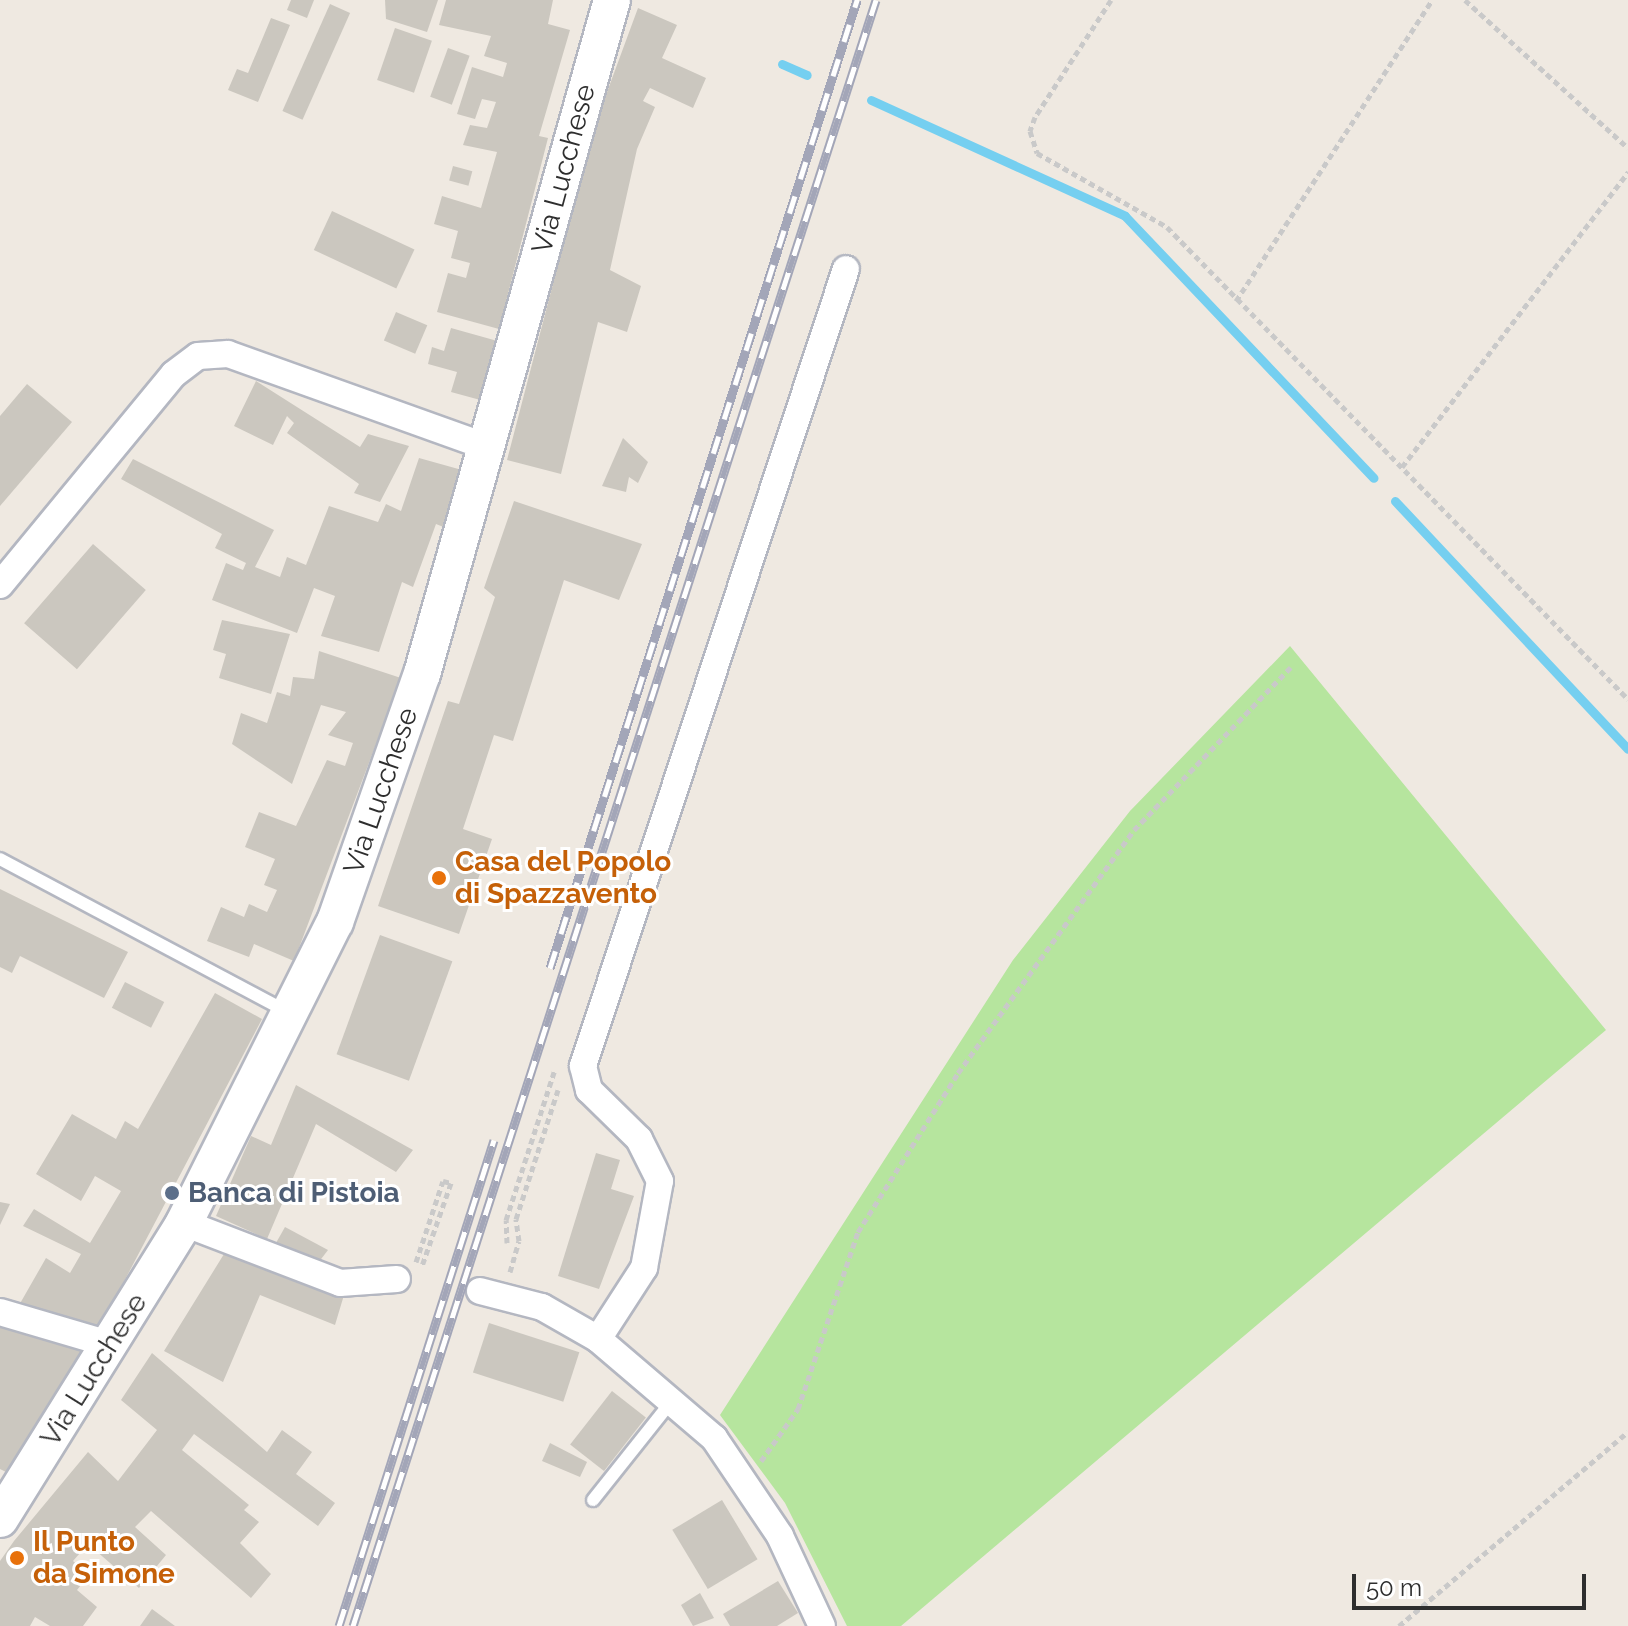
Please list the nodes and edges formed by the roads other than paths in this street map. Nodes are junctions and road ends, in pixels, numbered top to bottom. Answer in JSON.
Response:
{"nodes":[{"id":1,"x":612,"y":0,"type":"edge"},
{"id":2,"x":846,"y":269,"type":"dead end"},
{"id":3,"x":488,"y":447,"type":"junction"},
{"id":4,"x":0,"y":585,"type":"edge"},
{"id":5,"x":0,"y":859,"type":"edge"},
{"id":6,"x":290,"y":1014,"type":"junction"},
{"id":7,"x":184,"y":1223,"type":"junction"},
{"id":8,"x":406,"y":1273,"type":"road end"},
{"id":9,"x":491,"y":1294,"type":"road end"},
{"id":10,"x":0,"y":1312,"type":"edge"},
{"id":11,"x":598,"y":1339,"type":"junction"},
{"id":12,"x":112,"y":1345,"type":"junction"},
{"id":13,"x":673,"y":1399,"type":"junction"},
{"id":14,"x":593,"y":1500,"type":"dead end"},
{"id":15,"x":0,"y":1519,"type":"edge"},
{"id":16,"x":822,"y":1626,"type":"edge"}],
"edges":[{"from":1,"to":3,"type":"street","name":"Via Lucchese"},
{"from":2,"to":11,"type":"street"},
{"from":3,"to":4,"type":"street"},
{"from":3,"to":6,"type":"street","name":"Via Lucchese"},
{"from":5,"to":6,"type":"lane"},
{"from":6,"to":7,"type":"street","name":"Via Lucchese"},
{"from":7,"to":8,"type":"street"},
{"from":7,"to":12,"type":"street","name":"Via Lucchese"},
{"from":9,"to":11,"type":"street"},
{"from":10,"to":12,"type":"street"},
{"from":11,"to":13,"type":"street"},
{"from":12,"to":15,"type":"street","name":"Via Lucchese"},
{"from":13,"to":14,"type":"lane"},
{"from":13,"to":16,"type":"street"}]}
